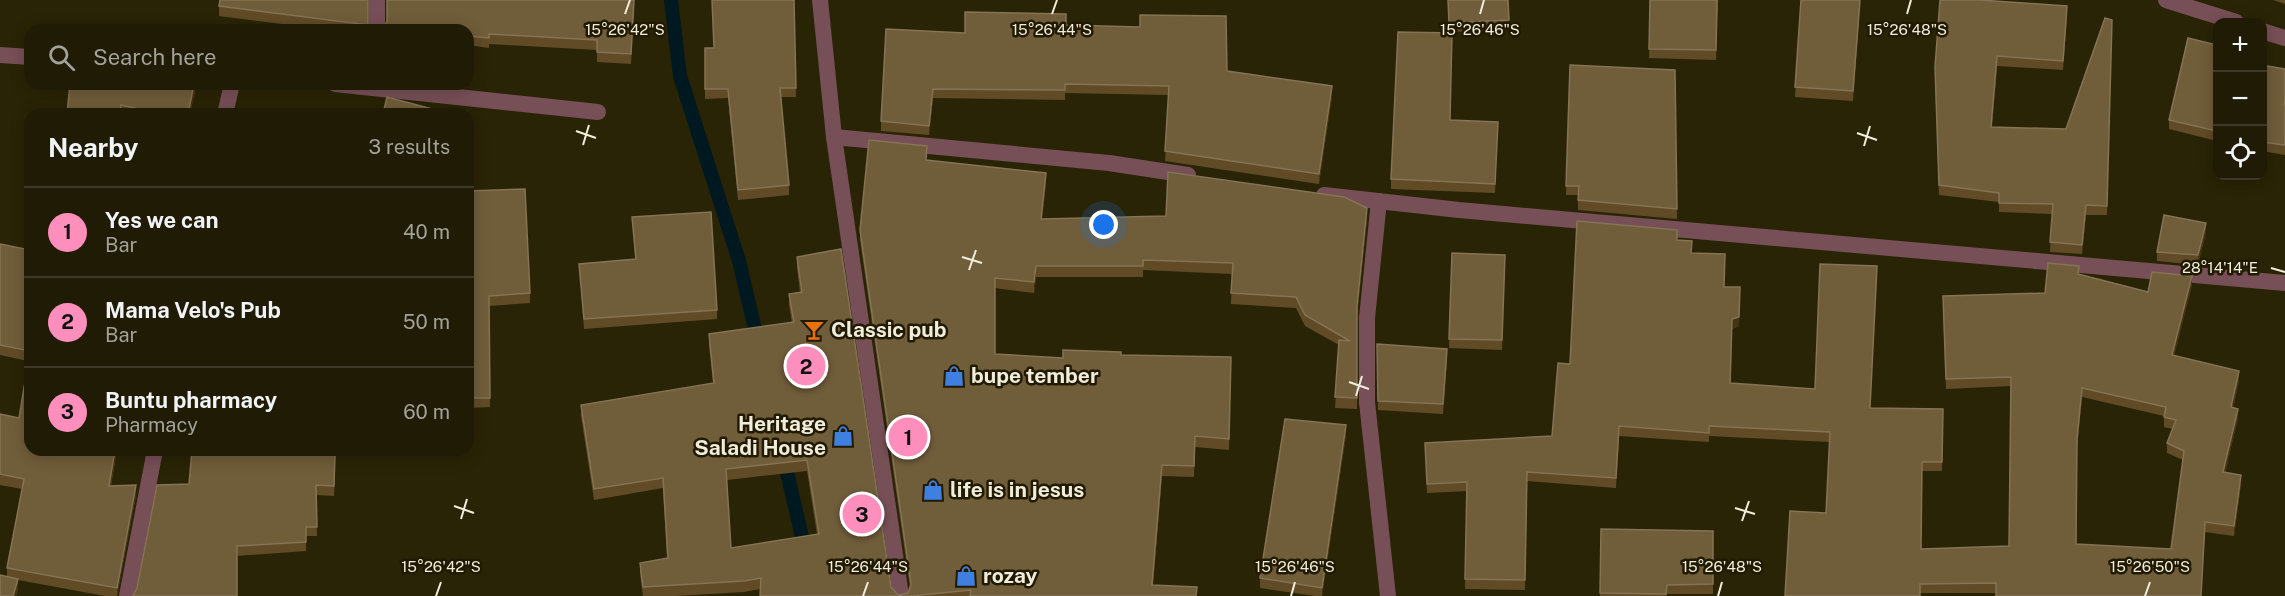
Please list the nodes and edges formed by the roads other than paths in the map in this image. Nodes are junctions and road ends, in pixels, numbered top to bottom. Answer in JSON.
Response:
{"nodes":[{"id":1,"x":377,"y":0,"type":"edge"},
{"id":2,"x":820,"y":0,"type":"edge"},
{"id":3,"x":2166,"y":0,"type":"edge"},
{"id":4,"x":2223,"y":18,"type":"edge"},
{"id":5,"x":377,"y":24,"type":"edge"},
{"id":6,"x":2267,"y":33,"type":"edge"},
{"id":7,"x":2285,"y":38,"type":"edge"},
{"id":8,"x":0,"y":55,"type":"edge"},
{"id":9,"x":24,"y":57,"type":"edge"},
{"id":10,"x":231,"y":90,"type":"edge"},
{"id":11,"x":404,"y":90,"type":"edge"},
{"id":12,"x":226,"y":108,"type":"edge"},
{"id":13,"x":598,"y":112,"type":"dead end"},
{"id":14,"x":834,"y":137,"type":"junction"},
{"id":15,"x":1200,"y":177,"type":"edge"},
{"id":16,"x":1303,"y":193,"type":"edge"},
{"id":17,"x":1380,"y":201,"type":"junction"},
{"id":18,"x":2285,"y":283,"type":"edge"},
{"id":19,"x":154,"y":456,"type":"edge"},
{"id":20,"x":127,"y":596,"type":"edge"},
{"id":21,"x":901,"y":596,"type":"edge"},
{"id":22,"x":1388,"y":596,"type":"edge"}],
"edges":[{"from":1,"to":5,"type":"street"},
{"from":2,"to":14,"type":"street"},
{"from":3,"to":4,"type":"street"},
{"from":6,"to":7,"type":"street"},
{"from":8,"to":9,"type":"street"},
{"from":10,"to":12,"type":"street"},
{"from":11,"to":13,"type":"street"},
{"from":14,"to":15,"type":"street"},
{"from":14,"to":21,"type":"street"},
{"from":16,"to":17,"type":"street"},
{"from":17,"to":18,"type":"street"},
{"from":17,"to":22,"type":"street"},
{"from":19,"to":20,"type":"street"}]}
